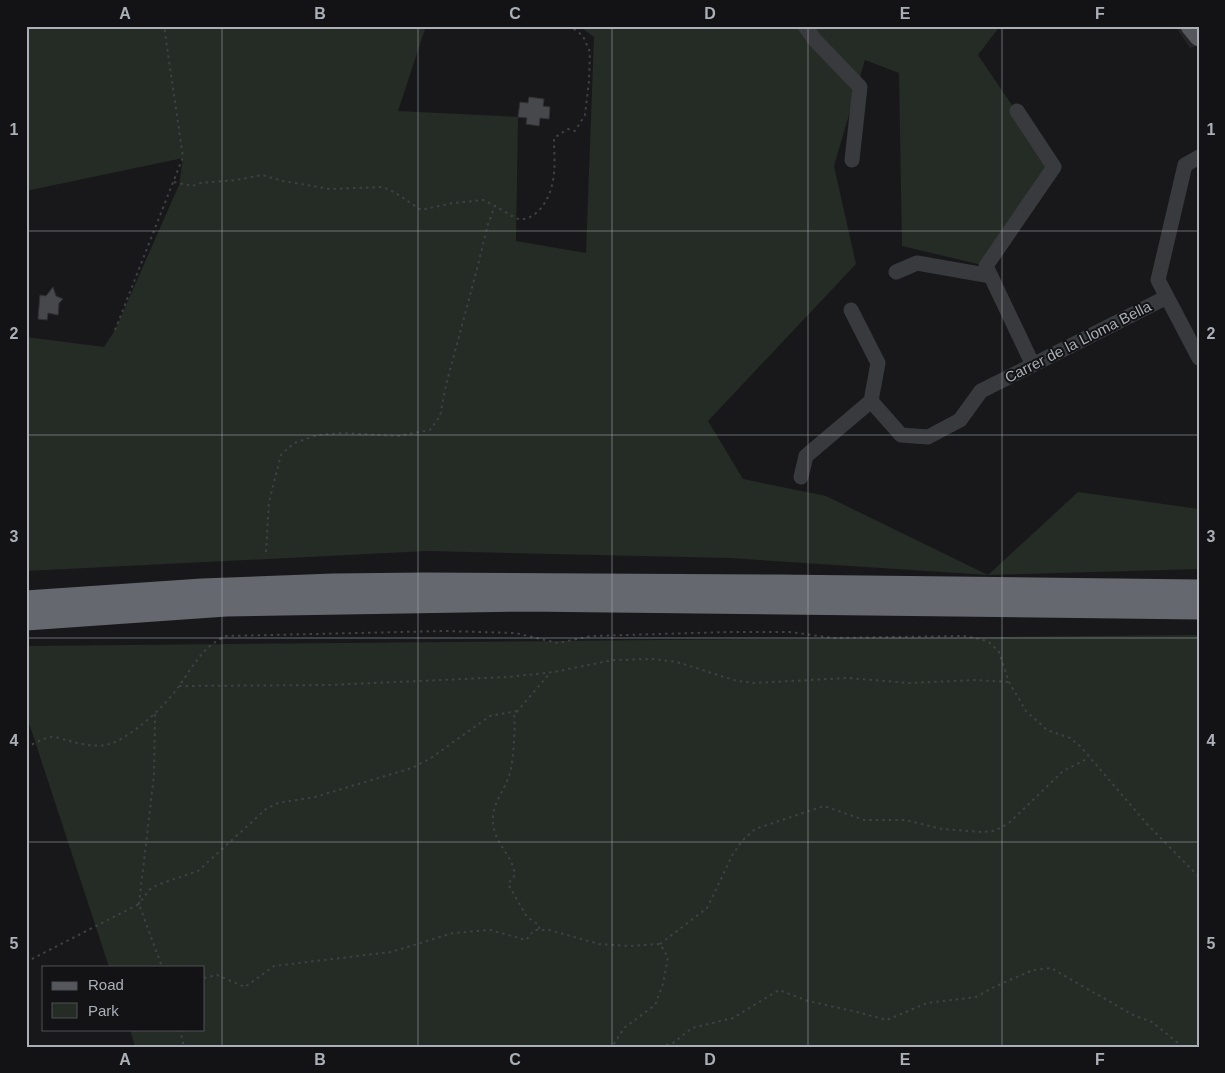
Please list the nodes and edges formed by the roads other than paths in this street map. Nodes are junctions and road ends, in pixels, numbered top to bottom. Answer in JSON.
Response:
{"nodes":[{"id":1,"x":805,"y":26,"type":"edge"},
{"id":2,"x":1190,"y":26,"type":"edge"},
{"id":3,"x":1199,"y":38,"type":"edge"},
{"id":4,"x":1017,"y":111,"type":"dead end"},
{"id":5,"x":1199,"y":158,"type":"edge"},
{"id":6,"x":852,"y":160,"type":"dead end"},
{"id":7,"x":896,"y":272,"type":"dead end"},
{"id":8,"x":991,"y":276,"type":"junction"},
{"id":9,"x":1167,"y":297,"type":"junction"},
{"id":10,"x":851,"y":310,"type":"dead end"},
{"id":11,"x":1199,"y":358,"type":"edge"},
{"id":12,"x":1033,"y":365,"type":"junction"},
{"id":13,"x":871,"y":402,"type":"junction"},
{"id":14,"x":801,"y":477,"type":"dead end"},
{"id":15,"x":1199,"y":590,"type":"edge"},
{"id":16,"x":26,"y":601,"type":"edge"},
{"id":17,"x":1199,"y":609,"type":"edge"},
{"id":18,"x":26,"y":620,"type":"edge"}],
"edges":[{"from":1,"to":6,"type":"street"},
{"from":2,"to":3,"type":"main road"},
{"from":4,"to":8,"type":"street"},
{"from":5,"to":9,"type":"street","name":"Carrer de la Lloma Bella"},
{"from":7,"to":8,"type":"street"},
{"from":8,"to":12,"type":"street"},
{"from":9,"to":11,"type":"street"},
{"from":9,"to":12,"type":"street","name":"Carrer de la Lloma Bella"},
{"from":10,"to":13,"type":"street"},
{"from":12,"to":13,"type":"street","name":"Carrer de la Lloma Bella"},
{"from":13,"to":14,"type":"street"},
{"from":15,"to":16,"type":"highway"},
{"from":17,"to":18,"type":"highway"}]}
